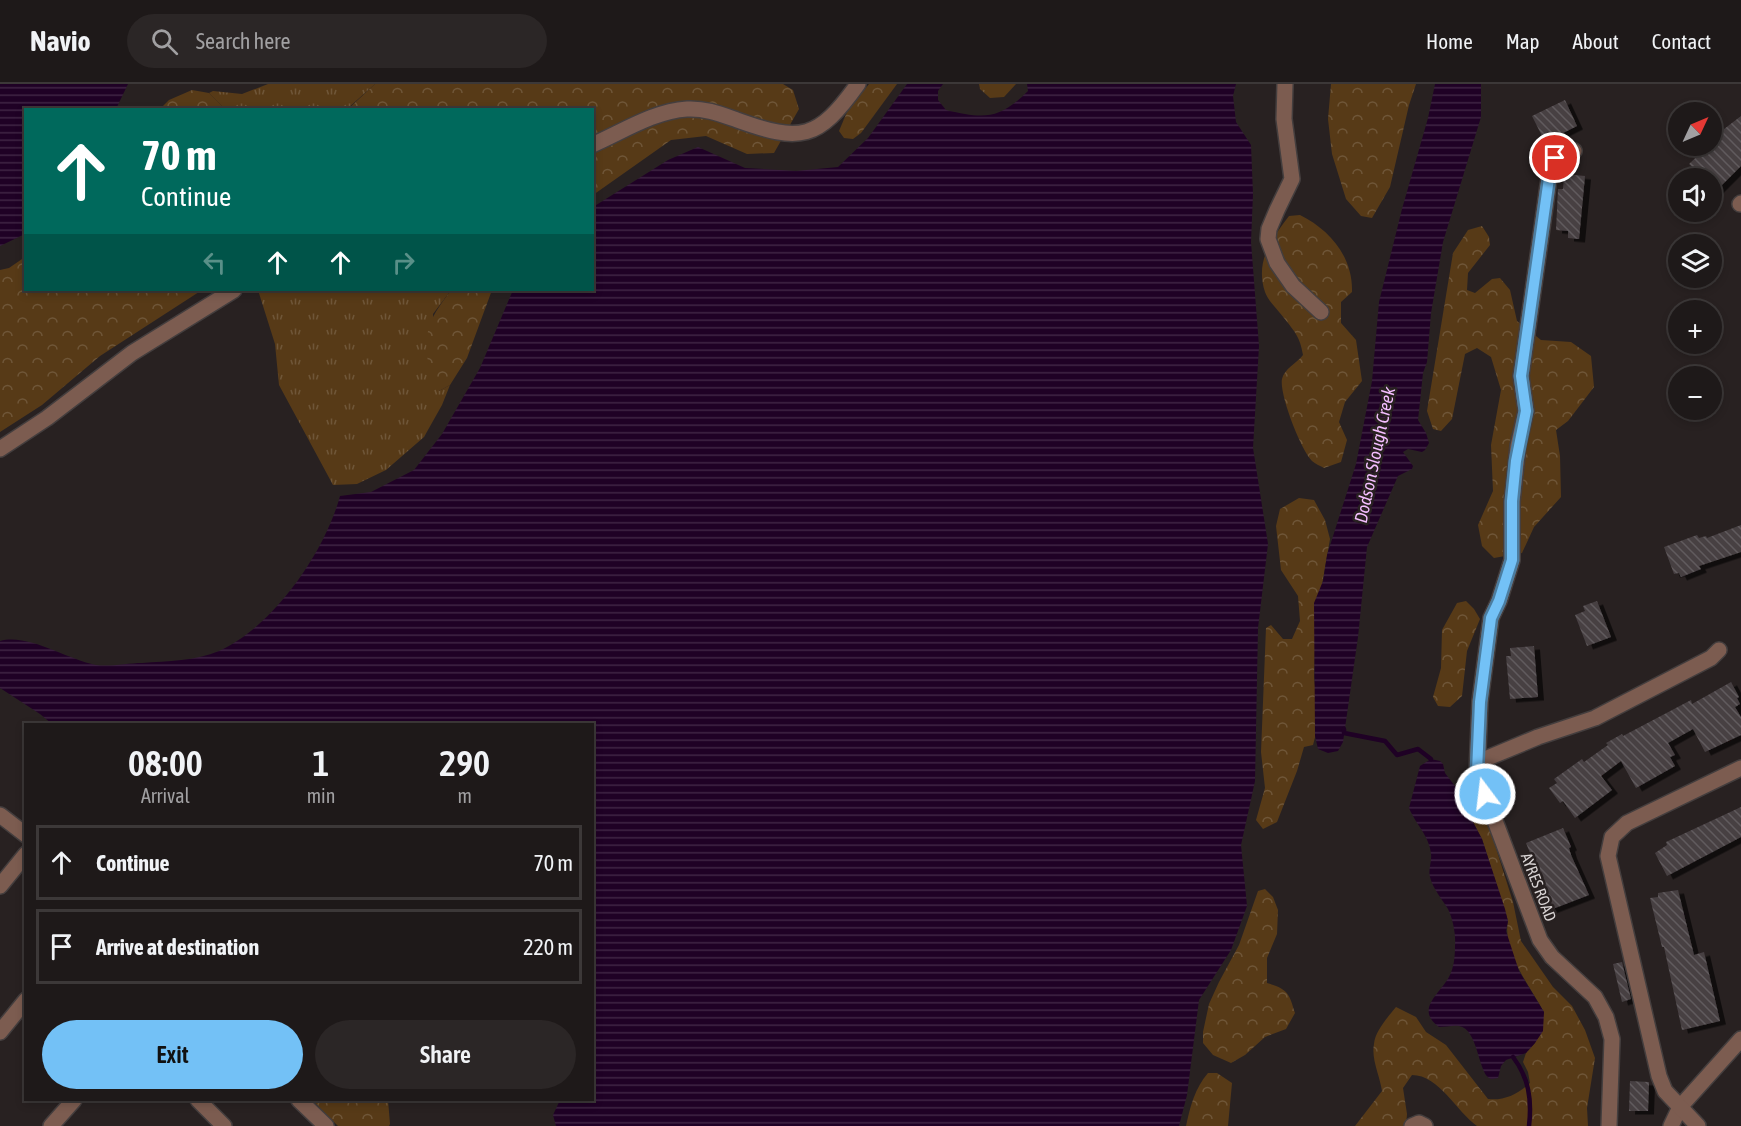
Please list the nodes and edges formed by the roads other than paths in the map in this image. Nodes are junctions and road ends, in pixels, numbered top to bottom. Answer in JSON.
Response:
{"nodes":[{"id":1,"x":858,"y":84,"type":"edge"},
{"id":2,"x":1285,"y":84,"type":"edge"},
{"id":3,"x":594,"y":144,"type":"edge"},
{"id":4,"x":1574,"y":151,"type":"dead end"},
{"id":5,"x":232,"y":291,"type":"edge"},
{"id":6,"x":1321,"y":312,"type":"dead end"},
{"id":7,"x":0,"y":448,"type":"edge"},
{"id":8,"x":1719,"y":650,"type":"dead end"},
{"id":9,"x":1478,"y":762,"type":"junction"},
{"id":10,"x":1741,"y":768,"type":"edge"},
{"id":11,"x":0,"y":815,"type":"edge"},
{"id":12,"x":24,"y":833,"type":"edge"},
{"id":13,"x":24,"y":857,"type":"edge"},
{"id":14,"x":0,"y":886,"type":"edge"},
{"id":15,"x":24,"y":1002,"type":"edge"},
{"id":16,"x":0,"y":1032,"type":"edge"},
{"id":17,"x":1741,"y":1039,"type":"edge"},
{"id":18,"x":73,"y":1101,"type":"edge"},
{"id":19,"x":199,"y":1101,"type":"edge"},
{"id":20,"x":300,"y":1101,"type":"edge"},
{"id":21,"x":1680,"y":1107,"type":"junction"},
{"id":22,"x":51,"y":1126,"type":"edge"},
{"id":23,"x":224,"y":1126,"type":"edge"},
{"id":24,"x":326,"y":1126,"type":"edge"},
{"id":25,"x":1412,"y":1126,"type":"edge"},
{"id":26,"x":1425,"y":1126,"type":"edge"},
{"id":27,"x":1609,"y":1126,"type":"edge"},
{"id":28,"x":1671,"y":1126,"type":"edge"},
{"id":29,"x":1698,"y":1126,"type":"edge"}],
"edges":[{"from":1,"to":3,"type":"street"},
{"from":2,"to":6,"type":"street"},
{"from":4,"to":9,"type":"street","name":"AYRES ROAD"},
{"from":5,"to":7,"type":"street"},
{"from":8,"to":9,"type":"street"},
{"from":9,"to":27,"type":"street","name":"AYRES ROAD"},
{"from":10,"to":21,"type":"street"},
{"from":11,"to":12,"type":"street"},
{"from":13,"to":14,"type":"street"},
{"from":15,"to":16,"type":"street"},
{"from":17,"to":21,"type":"street"},
{"from":18,"to":22,"type":"street"},
{"from":19,"to":23,"type":"street"},
{"from":20,"to":24,"type":"street"},
{"from":21,"to":28,"type":"street"},
{"from":21,"to":29,"type":"street"},
{"from":25,"to":26,"type":"street"}]}
